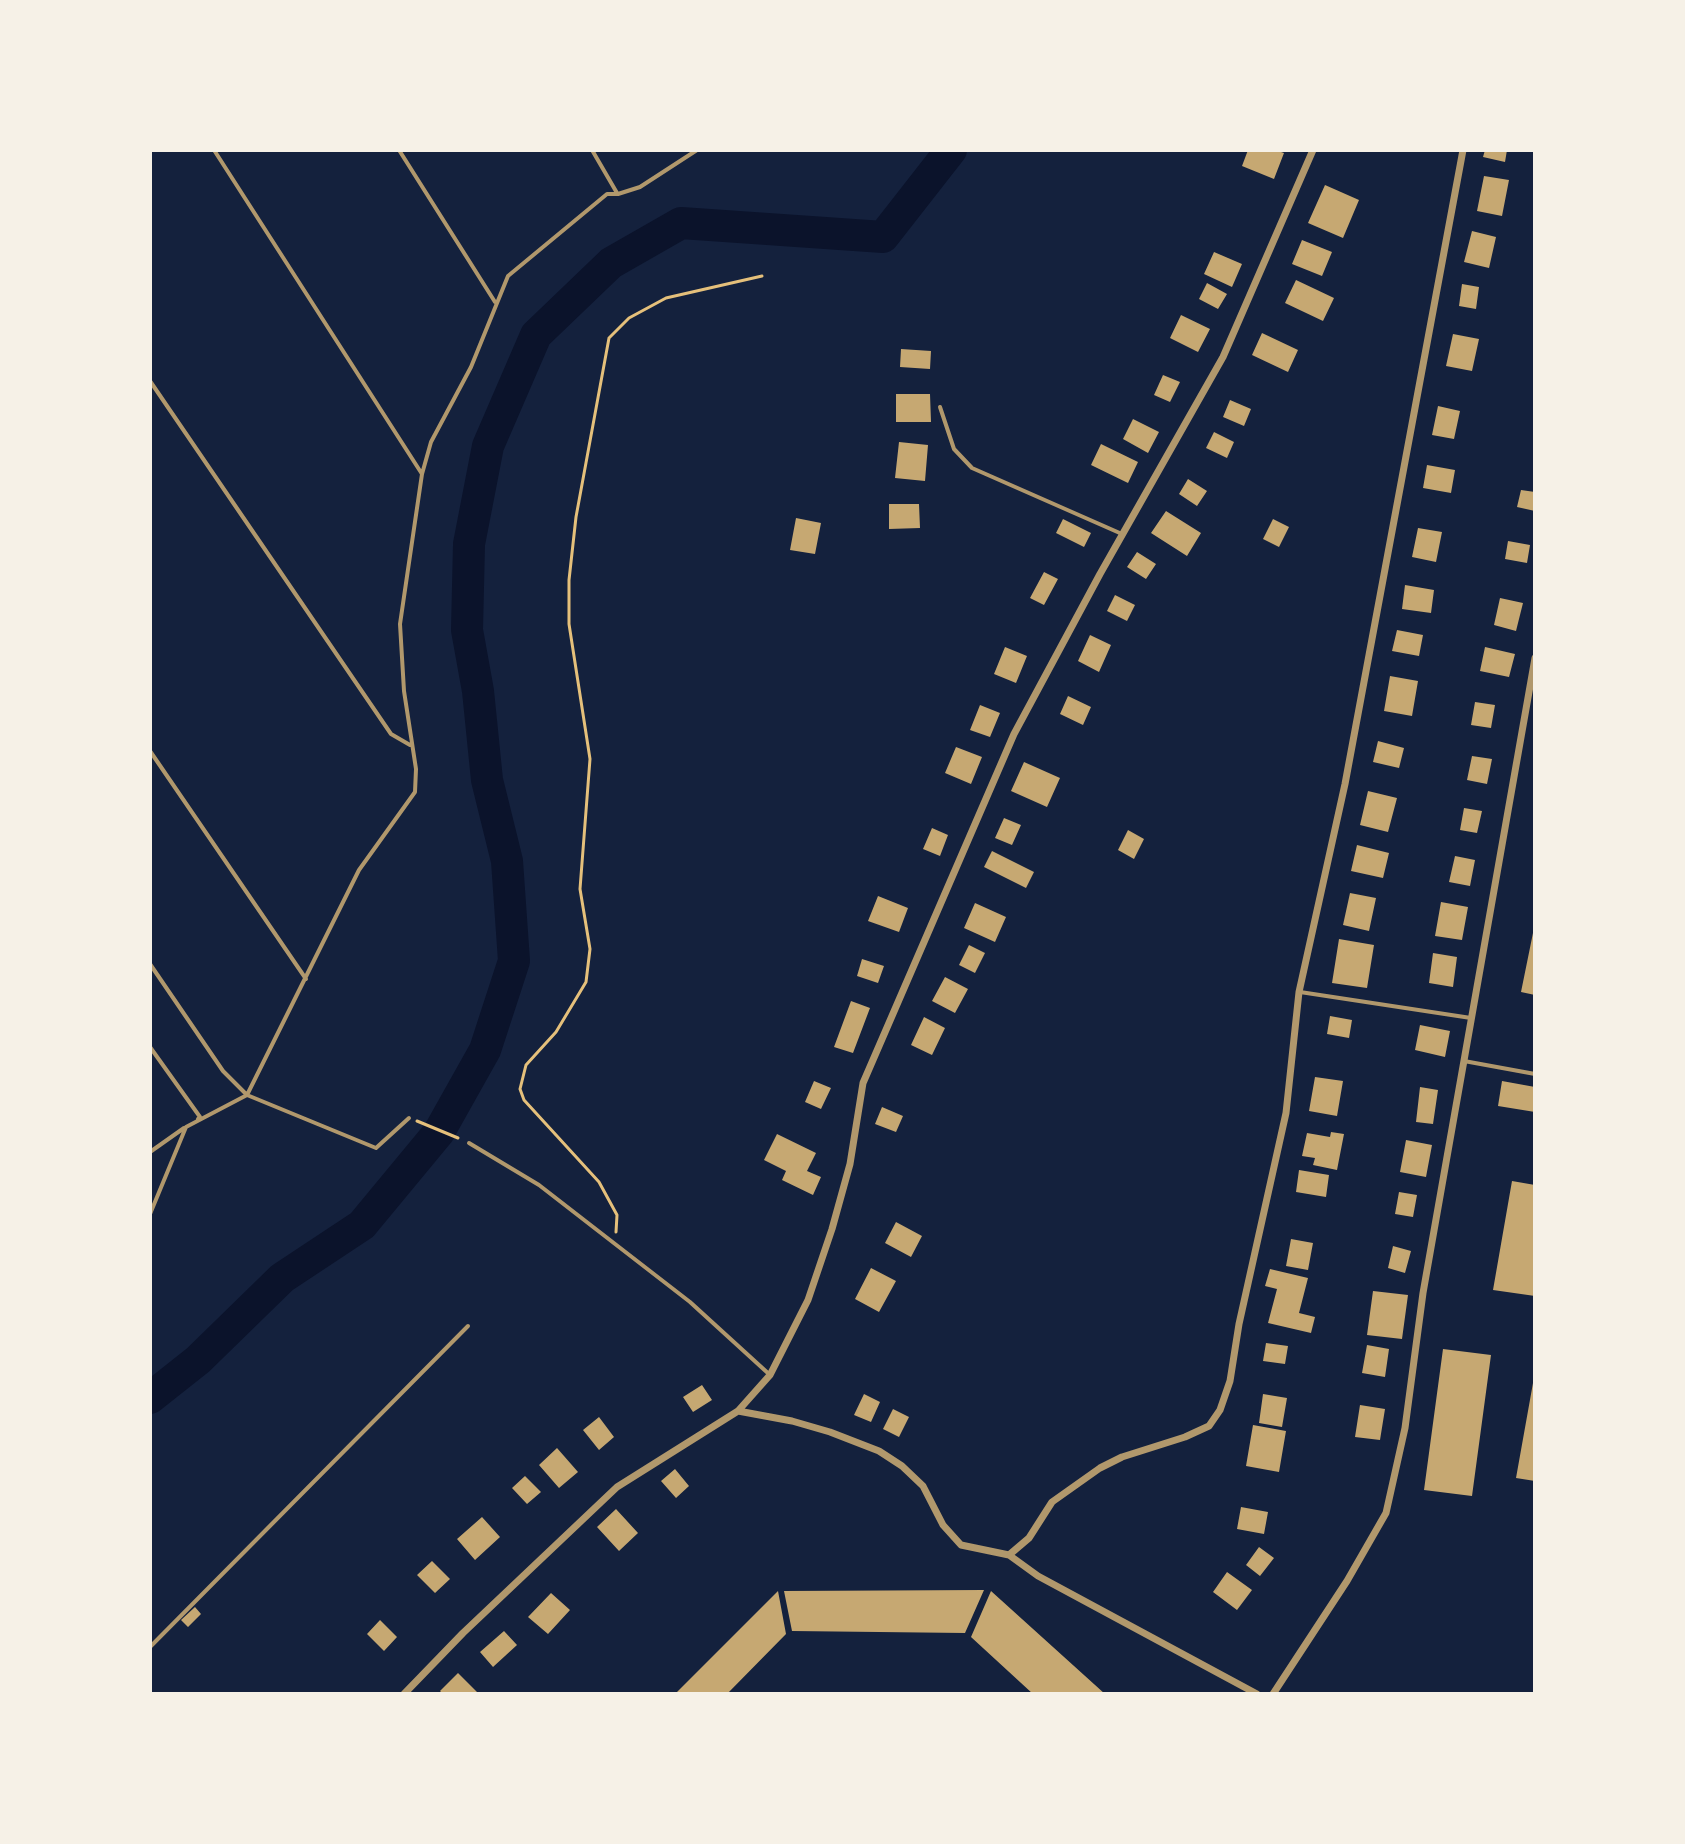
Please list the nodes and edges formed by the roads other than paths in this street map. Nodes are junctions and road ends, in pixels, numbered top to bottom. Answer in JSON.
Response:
{"nodes":[{"id":1,"x":214,"y":150,"type":"edge"},
{"id":2,"x":399,"y":150,"type":"edge"},
{"id":3,"x":592,"y":150,"type":"edge"},
{"id":4,"x":697,"y":150,"type":"edge"},
{"id":5,"x":1313,"y":150,"type":"edge"},
{"id":6,"x":1463,"y":150,"type":"edge"},
{"id":7,"x":618,"y":194,"type":"junction"},
{"id":8,"x":495,"y":302,"type":"junction"},
{"id":9,"x":150,"y":381,"type":"edge"},
{"id":10,"x":940,"y":407,"type":"dead end"},
{"id":11,"x":422,"y":474,"type":"junction"},
{"id":12,"x":1122,"y":534,"type":"junction"},
{"id":13,"x":1535,"y":658,"type":"edge"},
{"id":14,"x":411,"y":746,"type":"junction"},
{"id":15,"x":150,"y":751,"type":"edge"},
{"id":16,"x":150,"y":964,"type":"edge"},
{"id":17,"x":306,"y":979,"type":"junction"},
{"id":18,"x":1299,"y":992,"type":"junction"},
{"id":19,"x":1471,"y":1018,"type":"junction"},
{"id":20,"x":150,"y":1047,"type":"edge"},
{"id":21,"x":1464,"y":1061,"type":"junction"},
{"id":22,"x":1535,"y":1074,"type":"edge"},
{"id":23,"x":247,"y":1095,"type":"junction"},
{"id":24,"x":409,"y":1118,"type":"road end"},
{"id":25,"x":186,"y":1127,"type":"junction"},
{"id":26,"x":469,"y":1143,"type":"road end"},
{"id":27,"x":150,"y":1152,"type":"edge"},
{"id":28,"x":150,"y":1214,"type":"edge"},
{"id":29,"x":468,"y":1326,"type":"dead end"},
{"id":30,"x":770,"y":1375,"type":"junction"},
{"id":31,"x":738,"y":1411,"type":"junction"},
{"id":32,"x":1009,"y":1555,"type":"junction"},
{"id":33,"x":151,"y":1643,"type":"edge"},
{"id":34,"x":404,"y":1694,"type":"edge"},
{"id":35,"x":1257,"y":1694,"type":"edge"},
{"id":36,"x":1273,"y":1694,"type":"edge"}],
"edges":[{"from":1,"to":11,"type":"lane"},
{"from":2,"to":8,"type":"lane"},
{"from":3,"to":7,"type":"lane"},
{"from":4,"to":7,"type":"lane"},
{"from":5,"to":12,"type":"street"},
{"from":6,"to":18,"type":"street"},
{"from":7,"to":8,"type":"lane"},
{"from":8,"to":11,"type":"lane"},
{"from":9,"to":14,"type":"lane"},
{"from":10,"to":12,"type":"lane"},
{"from":11,"to":14,"type":"lane"},
{"from":12,"to":30,"type":"street"},
{"from":13,"to":19,"type":"street"},
{"from":14,"to":17,"type":"lane"},
{"from":15,"to":17,"type":"lane"},
{"from":16,"to":23,"type":"lane"},
{"from":17,"to":23,"type":"lane"},
{"from":18,"to":19,"type":"lane"},
{"from":18,"to":32,"type":"street"},
{"from":19,"to":21,"type":"street"},
{"from":20,"to":25,"type":"lane"},
{"from":21,"to":22,"type":"lane"},
{"from":21,"to":36,"type":"street"},
{"from":23,"to":24,"type":"lane"},
{"from":23,"to":25,"type":"lane"},
{"from":25,"to":27,"type":"lane"},
{"from":25,"to":28,"type":"lane"},
{"from":26,"to":30,"type":"lane"},
{"from":29,"to":33,"type":"lane"},
{"from":30,"to":31,"type":"street"},
{"from":31,"to":32,"type":"street"},
{"from":31,"to":34,"type":"street"},
{"from":32,"to":35,"type":"street"}]}
